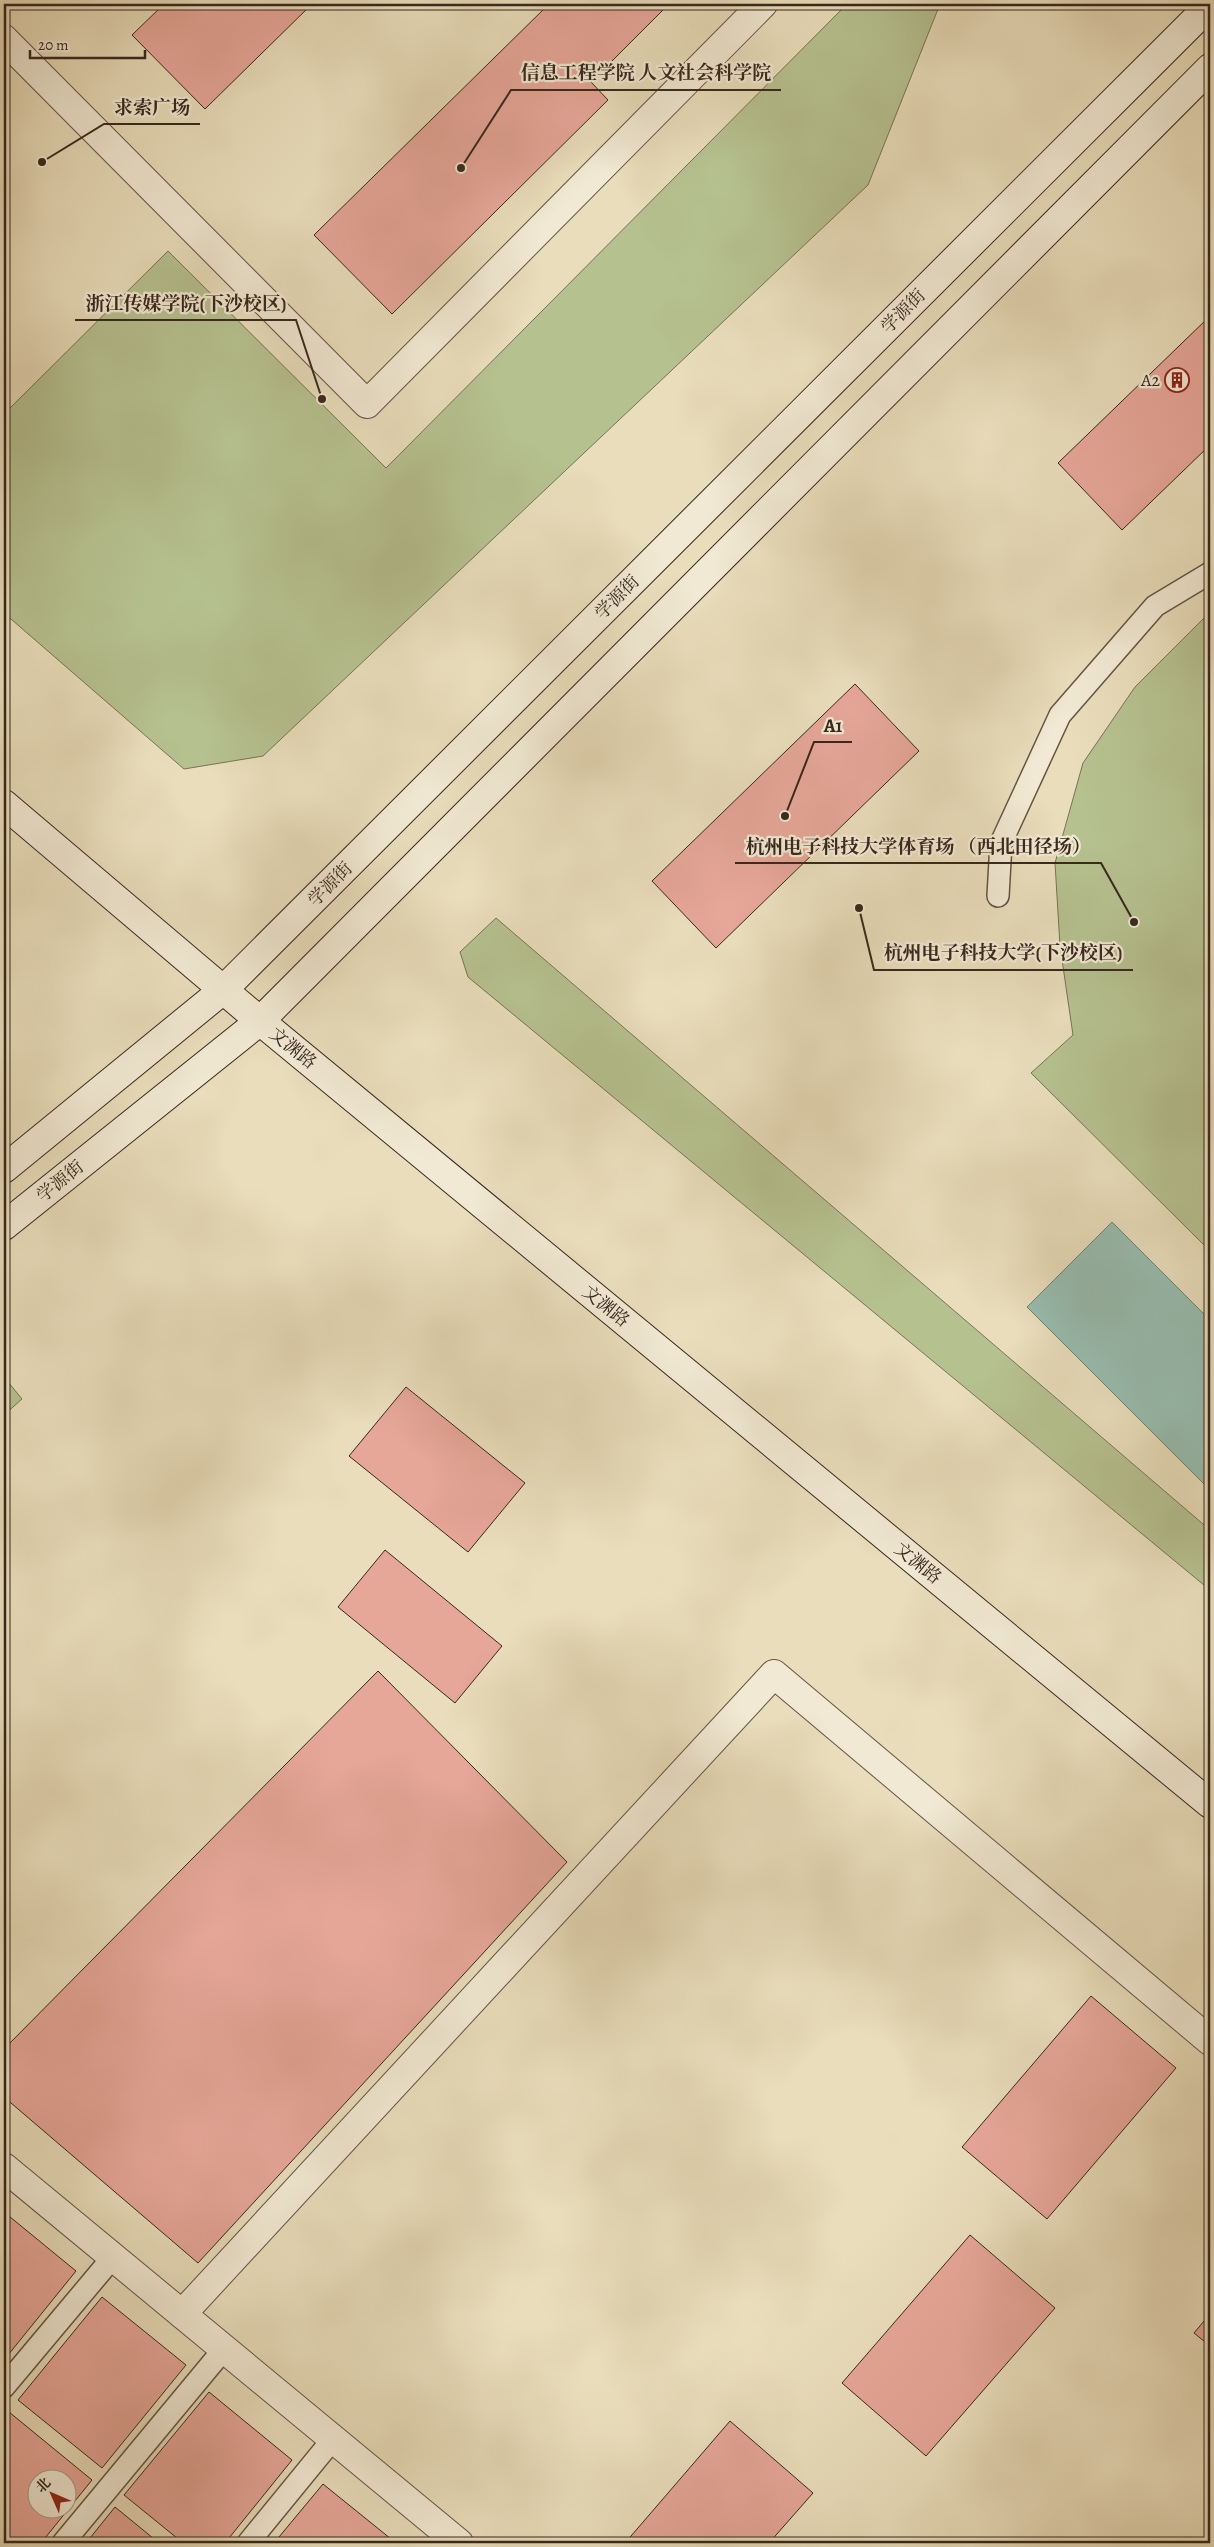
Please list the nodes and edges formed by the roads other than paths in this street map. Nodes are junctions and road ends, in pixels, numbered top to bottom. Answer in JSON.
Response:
{"nodes":[{"id":1,"x":763,"y":4,"type":"edge"},
{"id":2,"x":1210,"y":5,"type":"edge"},
{"id":3,"x":4,"y":39,"type":"edge"},
{"id":4,"x":1210,"y":68,"type":"edge"},
{"id":5,"x":1210,"y":573,"type":"edge"},
{"id":6,"x":4,"y":804,"type":"edge"},
{"id":7,"x":998,"y":896,"type":"dead end"},
{"id":8,"x":223,"y":990,"type":"junction"},
{"id":9,"x":260,"y":1021,"type":"junction"},
{"id":10,"x":4,"y":1169,"type":"edge"},
{"id":11,"x":4,"y":1226,"type":"edge"},
{"id":12,"x":1210,"y":1804,"type":"edge"},
{"id":13,"x":1210,"y":2041,"type":"edge"},
{"id":14,"x":4,"y":2166,"type":"edge"},
{"id":15,"x":113,"y":2257,"type":"junction"},
{"id":16,"x":182,"y":2314,"type":"junction"},
{"id":17,"x":224,"y":2349,"type":"junction"},
{"id":18,"x":4,"y":2388,"type":"edge"},
{"id":19,"x":333,"y":2439,"type":"junction"},
{"id":20,"x":444,"y":2539,"type":"edge"},
{"id":21,"x":63,"y":2543,"type":"edge"},
{"id":22,"x":248,"y":2543,"type":"edge"}],
"edges":[{"from":1,"to":3,"type":"main road"},
{"from":2,"to":8,"type":"main road","name":"学源街"},
{"from":4,"to":9,"type":"main road","name":"学源街"},
{"from":5,"to":7,"type":"lane"},
{"from":6,"to":8,"type":"main road","name":"文渊路"},
{"from":8,"to":9,"type":"main road","name":"文渊路"},
{"from":8,"to":10,"type":"main road","name":"学源街"},
{"from":9,"to":11,"type":"main road","name":"学源街"},
{"from":9,"to":12,"type":"main road","name":"文渊路"},
{"from":13,"to":16,"type":"main road"},
{"from":14,"to":15,"type":"main road"},
{"from":15,"to":16,"type":"main road"},
{"from":15,"to":18,"type":"lane"},
{"from":16,"to":17,"type":"main road"},
{"from":17,"to":19,"type":"main road"},
{"from":17,"to":21,"type":"lane"},
{"from":19,"to":20,"type":"main road"},
{"from":19,"to":22,"type":"lane"}]}
